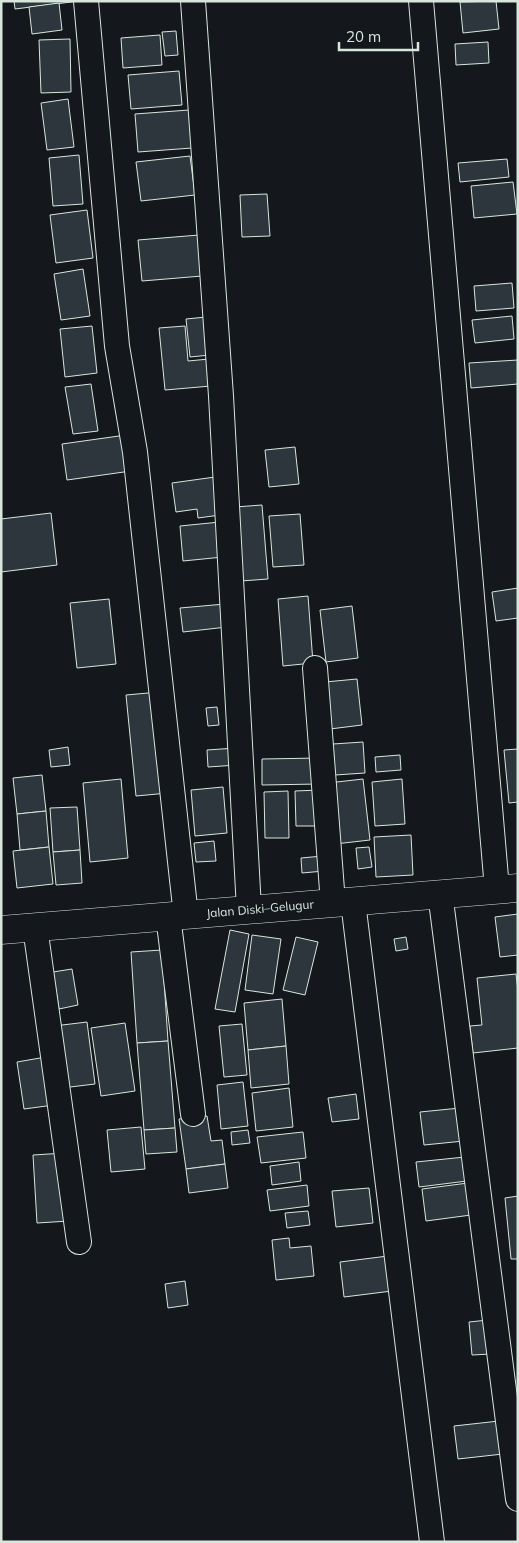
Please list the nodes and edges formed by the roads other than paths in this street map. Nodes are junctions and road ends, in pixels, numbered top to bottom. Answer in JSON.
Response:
{"nodes":[{"id":1,"x":86,"y":1,"type":"edge"},
{"id":2,"x":193,"y":1,"type":"edge"},
{"id":3,"x":421,"y":1,"type":"edge"},
{"id":4,"x":315,"y":668,"type":"dead end"},
{"id":5,"x":507,"y":889,"type":"edge"},
{"id":6,"x":440,"y":894,"type":"junction"},
{"id":7,"x":343,"y":902,"type":"junction"},
{"id":8,"x":249,"y":910,"type":"junction"},
{"id":9,"x":177,"y":916,"type":"junction"},
{"id":10,"x":35,"y":927,"type":"junction"},
{"id":11,"x":1,"y":930,"type":"edge"},
{"id":12,"x":193,"y":1114,"type":"dead end"},
{"id":13,"x":79,"y":1242,"type":"dead end"},
{"id":14,"x":518,"y":1499,"type":"edge"},
{"id":15,"x":432,"y":1542,"type":"edge"}],
"edges":[{"from":1,"to":9,"type":"street"},
{"from":2,"to":8,"type":"street"},
{"from":3,"to":5,"type":"street"},
{"from":4,"to":7,"type":"street"},
{"from":5,"to":6,"type":"main road","name":"Jalan Diski–Gelugur"},
{"from":6,"to":7,"type":"main road","name":"Jalan Diski–Gelugur"},
{"from":6,"to":14,"type":"street"},
{"from":7,"to":8,"type":"main road","name":"Jalan Diski–Gelugur"},
{"from":7,"to":15,"type":"street"},
{"from":8,"to":9,"type":"main road","name":"Jalan Diski–Gelugur"},
{"from":9,"to":10,"type":"main road","name":"Jalan Diski–Gelugur"},
{"from":9,"to":12,"type":"street"},
{"from":10,"to":11,"type":"main road","name":"Jalan Diski–Gelugur"},
{"from":10,"to":13,"type":"street"}]}
